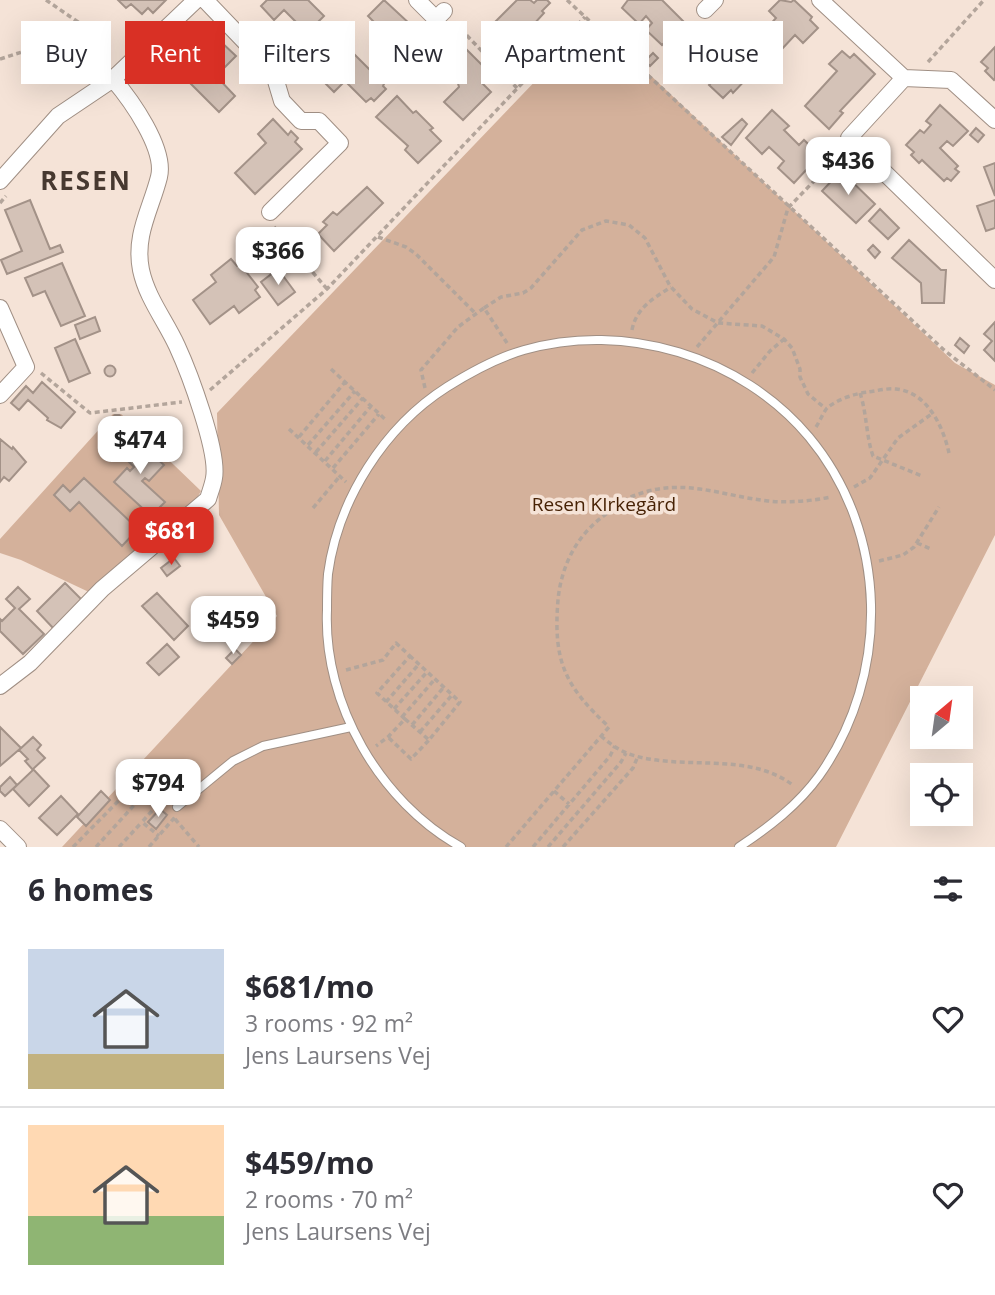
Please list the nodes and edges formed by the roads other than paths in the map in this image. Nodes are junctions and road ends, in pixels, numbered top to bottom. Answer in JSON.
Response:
{"nodes":[{"id":1,"x":196,"y":0,"type":"edge"},
{"id":2,"x":205,"y":0,"type":"edge"},
{"id":3,"x":417,"y":0,"type":"edge"},
{"id":4,"x":820,"y":0,"type":"edge"},
{"id":5,"x":444,"y":11,"type":"road end"},
{"id":6,"x":904,"y":78,"type":"junction"},
{"id":7,"x":113,"y":79,"type":"junction"},
{"id":8,"x":994,"y":116,"type":"edge"},
{"id":9,"x":0,"y":181,"type":"edge"},
{"id":10,"x":270,"y":212,"type":"road end"},
{"id":11,"x":995,"y":280,"type":"edge"},
{"id":12,"x":1,"y":313,"type":"edge"},
{"id":13,"x":0,"y":394,"type":"edge"},
{"id":14,"x":0,"y":686,"type":"edge"},
{"id":15,"x":351,"y":727,"type":"junction"},
{"id":16,"x":177,"y":807,"type":"road end"},
{"id":17,"x":0,"y":829,"type":"edge"},
{"id":18,"x":18,"y":847,"type":"edge"},
{"id":19,"x":461,"y":847,"type":"edge"},
{"id":20,"x":739,"y":847,"type":"edge"}],
"edges":[{"from":1,"to":7,"type":"street"},
{"from":2,"to":10,"type":"street"},
{"from":3,"to":5,"type":"street"},
{"from":4,"to":6,"type":"street"},
{"from":6,"to":8,"type":"street"},
{"from":6,"to":11,"type":"street"},
{"from":7,"to":9,"type":"street"},
{"from":7,"to":14,"type":"street"},
{"from":12,"to":13,"type":"street"},
{"from":15,"to":16,"type":"lane"},
{"from":15,"to":19,"type":"lane"},
{"from":15,"to":20,"type":"lane"},
{"from":17,"to":18,"type":"street"}]}
